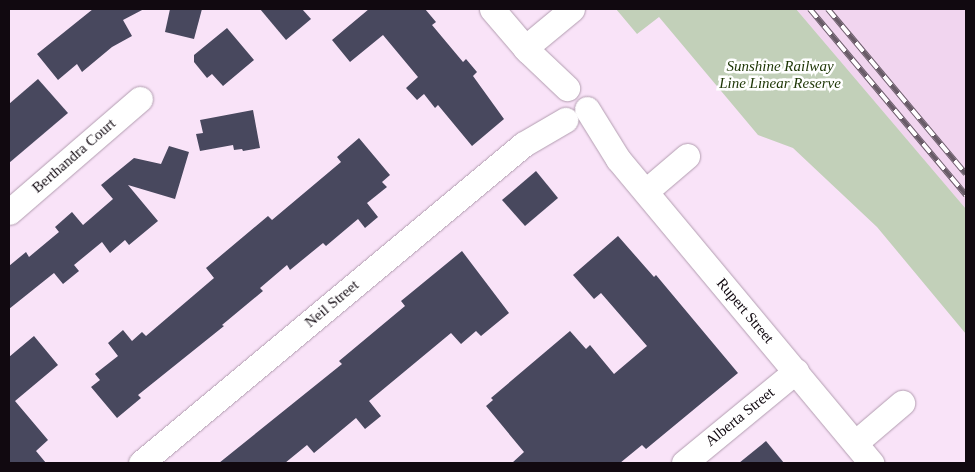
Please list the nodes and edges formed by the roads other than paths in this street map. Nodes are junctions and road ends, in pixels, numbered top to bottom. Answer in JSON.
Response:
{"nodes":[{"id":1,"x":492,"y":9,"type":"edge"},
{"id":2,"x":572,"y":9,"type":"edge"},
{"id":3,"x":526,"y":49,"type":"junction"},
{"id":4,"x":140,"y":99,"type":"dead end"},
{"id":5,"x":567,"y":106,"type":"junction"},
{"id":6,"x":687,"y":156,"type":"dead end"},
{"id":7,"x":646,"y":191,"type":"junction"},
{"id":8,"x":9,"y":212,"type":"edge"},
{"id":9,"x":796,"y":371,"type":"junction"},
{"id":10,"x":902,"y":403,"type":"dead end"},
{"id":11,"x":855,"y":443,"type":"junction"},
{"id":12,"x":141,"y":463,"type":"edge"},
{"id":13,"x":684,"y":463,"type":"edge"},
{"id":14,"x":871,"y":463,"type":"edge"}],
"edges":[{"from":1,"to":3,"type":"street","name":"Rupert Street"},
{"from":2,"to":3,"type":"street"},
{"from":3,"to":5,"type":"street","name":"Rupert Street"},
{"from":4,"to":8,"type":"street","name":"Berthandra Court"},
{"from":5,"to":7,"type":"street","name":"Rupert Street"},
{"from":5,"to":12,"type":"street","name":"Neil Street"},
{"from":6,"to":7,"type":"street"},
{"from":7,"to":9,"type":"street","name":"Rupert Street"},
{"from":9,"to":11,"type":"street","name":"Rupert Street"},
{"from":9,"to":13,"type":"street","name":"Alberta Street"},
{"from":10,"to":11,"type":"street"},
{"from":11,"to":14,"type":"street","name":"Rupert Street"}]}
